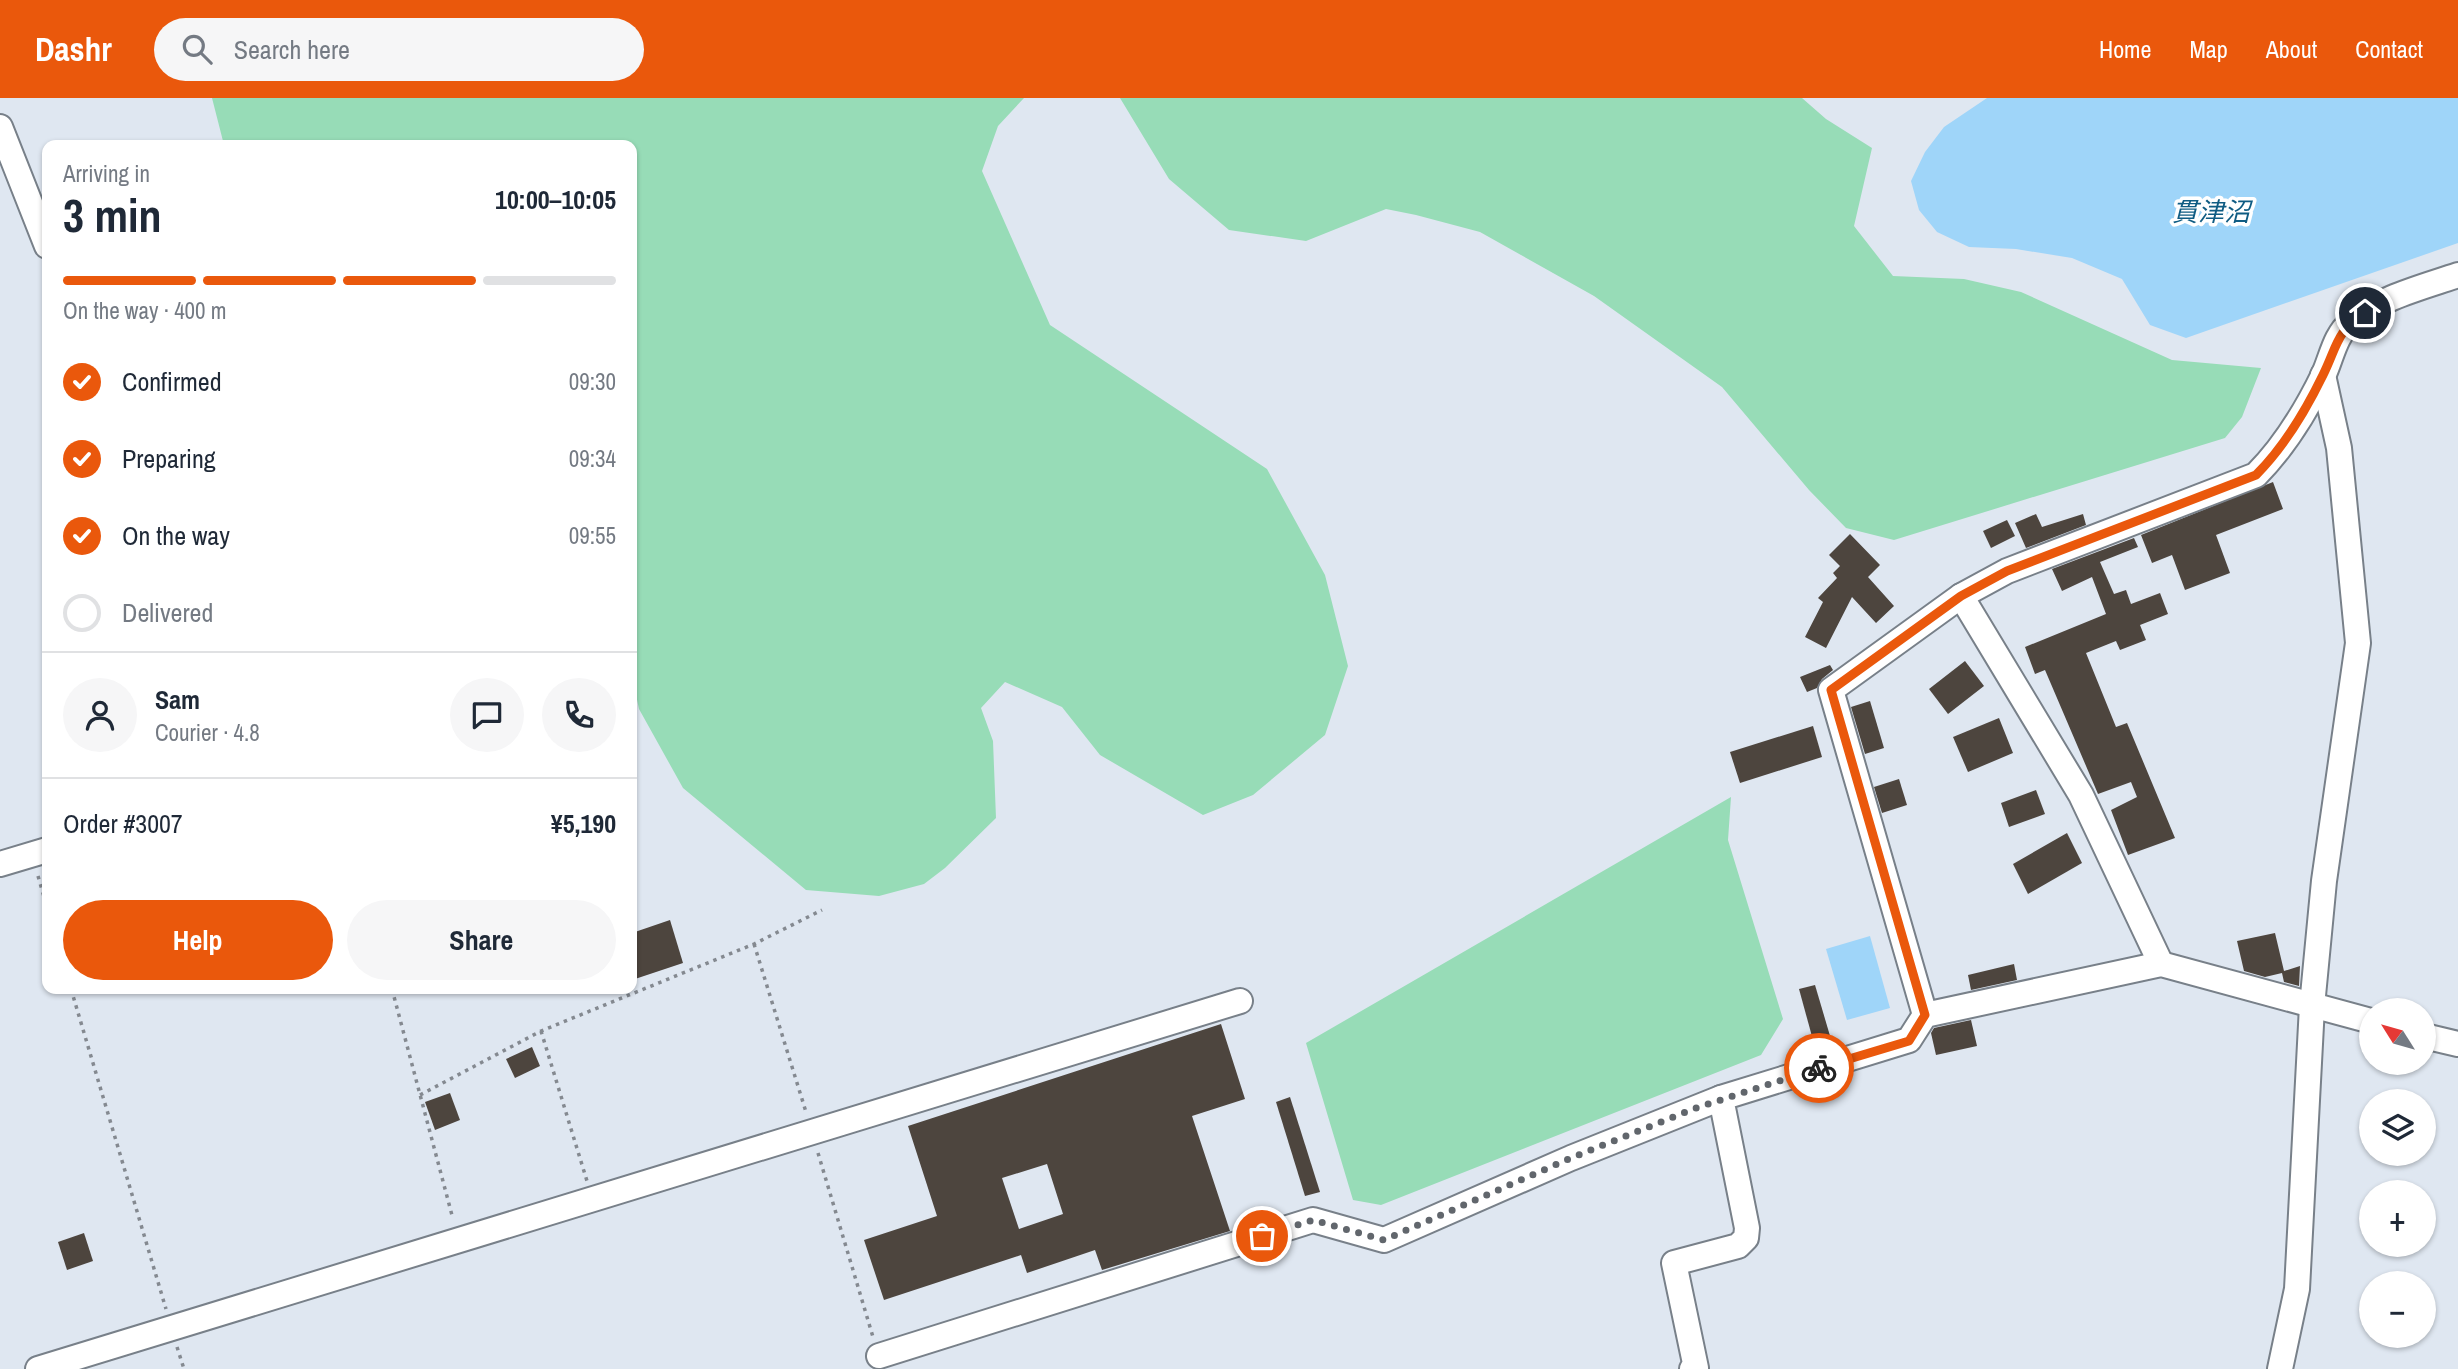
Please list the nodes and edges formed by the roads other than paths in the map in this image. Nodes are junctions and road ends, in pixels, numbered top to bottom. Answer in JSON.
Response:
{"nodes":[{"id":1,"x":0,"y":127,"type":"edge"},
{"id":2,"x":42,"y":233,"type":"edge"},
{"id":3,"x":2458,"y":275,"type":"edge"},
{"id":4,"x":2323,"y":375,"type":"junction"},
{"id":5,"x":1961,"y":596,"type":"junction"},
{"id":6,"x":39,"y":852,"type":"edge"},
{"id":7,"x":0,"y":864,"type":"edge"},
{"id":8,"x":2161,"y":964,"type":"junction"},
{"id":9,"x":1240,"y":1001,"type":"dead end"},
{"id":10,"x":2312,"y":1006,"type":"junction"},
{"id":11,"x":1925,"y":1015,"type":"junction"},
{"id":12,"x":2359,"y":1018,"type":"edge"},
{"id":13,"x":2436,"y":1039,"type":"edge"},
{"id":14,"x":2458,"y":1044,"type":"edge"},
{"id":15,"x":1721,"y":1098,"type":"junction"},
{"id":16,"x":879,"y":1356,"type":"road end"},
{"id":17,"x":38,"y":1369,"type":"edge"},
{"id":18,"x":1692,"y":1369,"type":"edge"},
{"id":19,"x":2280,"y":1369,"type":"edge"}],
"edges":[{"from":1,"to":2,"type":"street"},
{"from":3,"to":4,"type":"street"},
{"from":4,"to":5,"type":"street"},
{"from":4,"to":10,"type":"street"},
{"from":5,"to":8,"type":"street"},
{"from":5,"to":11,"type":"street"},
{"from":6,"to":7,"type":"street"},
{"from":8,"to":10,"type":"street"},
{"from":8,"to":11,"type":"street"},
{"from":9,"to":17,"type":"street"},
{"from":10,"to":12,"type":"street"},
{"from":10,"to":19,"type":"street"},
{"from":11,"to":15,"type":"street"},
{"from":13,"to":14,"type":"street"},
{"from":15,"to":16,"type":"street"},
{"from":15,"to":18,"type":"street"}]}
